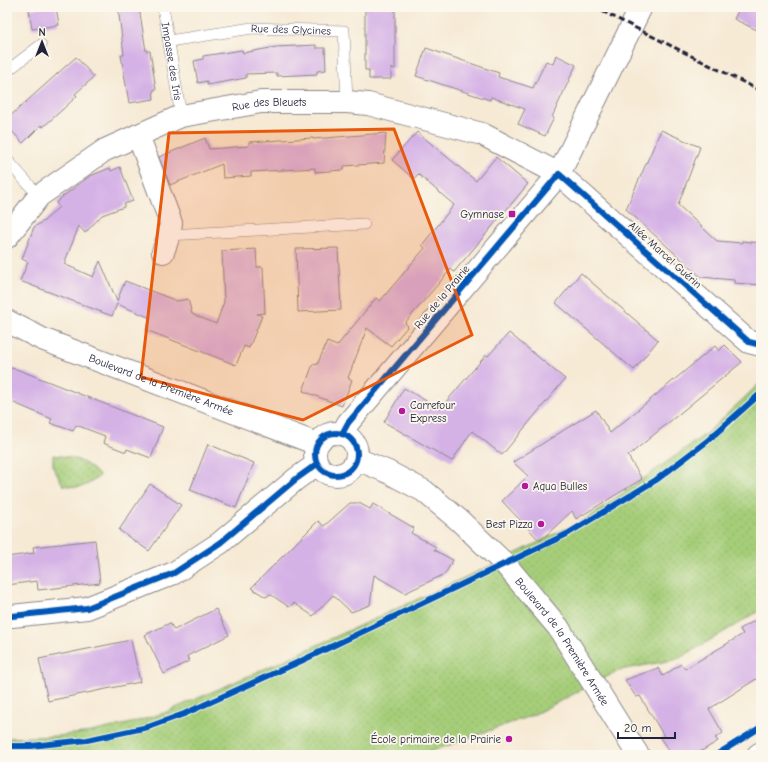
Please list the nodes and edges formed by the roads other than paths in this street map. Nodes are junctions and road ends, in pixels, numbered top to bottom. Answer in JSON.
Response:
{"nodes":[{"id":1,"x":163,"y":7,"type":"edge"},
{"id":2,"x":641,"y":7,"type":"edge"},
{"id":3,"x":169,"y":41,"type":"junction"},
{"id":4,"x":41,"y":45,"type":"dead end"},
{"id":5,"x":7,"y":71,"type":"edge"},
{"id":6,"x":347,"y":102,"type":"junction"},
{"id":7,"x":182,"y":116,"type":"junction"},
{"id":8,"x":138,"y":136,"type":"junction"},
{"id":9,"x":7,"y":160,"type":"edge"},
{"id":10,"x":559,"y":174,"type":"junction"},
{"id":11,"x":39,"y":196,"type":"junction"},
{"id":12,"x":364,"y":224,"type":"dead end"},
{"id":13,"x":7,"y":237,"type":"edge"},
{"id":14,"x":166,"y":243,"type":"joint"},
{"id":15,"x":7,"y":321,"type":"edge"},
{"id":16,"x":761,"y":345,"type":"edge"},
{"id":17,"x":342,"y":434,"type":"junction"},
{"id":18,"x":317,"y":454,"type":"junction"},
{"id":19,"x":356,"y":458,"type":"junction"},
{"id":20,"x":7,"y":615,"type":"edge"},
{"id":21,"x":761,"y":753,"type":"edge"},
{"id":22,"x":638,"y":755,"type":"edge"},
{"id":23,"x":758,"y":755,"type":"edge"}],
"edges":[{"from":1,"to":3,"type":"lane","name":"Impasse des Iris"},
{"from":2,"to":10,"type":"street","name":"Rue de la Prairie"},
{"from":3,"to":6,"type":"lane","name":"Rue des Glycines"},
{"from":3,"to":7,"type":"lane","name":"Impasse des Iris"},
{"from":4,"to":5,"type":"lane"},
{"from":6,"to":7,"type":"street","name":"Rue des Bleuets"},
{"from":6,"to":10,"type":"street","name":"Rue des Bleuets"},
{"from":7,"to":8,"type":"street","name":"Rue des Bleuets"},
{"from":8,"to":11,"type":"street","name":"Rue des Bleuets"},
{"from":8,"to":14,"type":"street"},
{"from":9,"to":11,"type":"lane"},
{"from":10,"to":16,"type":"street","name":"Allée Marcel Guérin"},
{"from":10,"to":17,"type":"street","name":"Rue de la Prairie"},
{"from":11,"to":13,"type":"street","name":"Rue des Bleuets"},
{"from":12,"to":14,"type":"lane"},
{"from":15,"to":18,"type":"street","name":"Boulevard de la Première Armée"},
{"from":17,"to":18,"type":"street"},
{"from":17,"to":19,"type":"street"},
{"from":18,"to":19,"type":"street"},
{"from":18,"to":20,"type":"street"},
{"from":19,"to":22,"type":"street","name":"Boulevard de la Première Armée"},
{"from":21,"to":23,"type":"street"}]}
